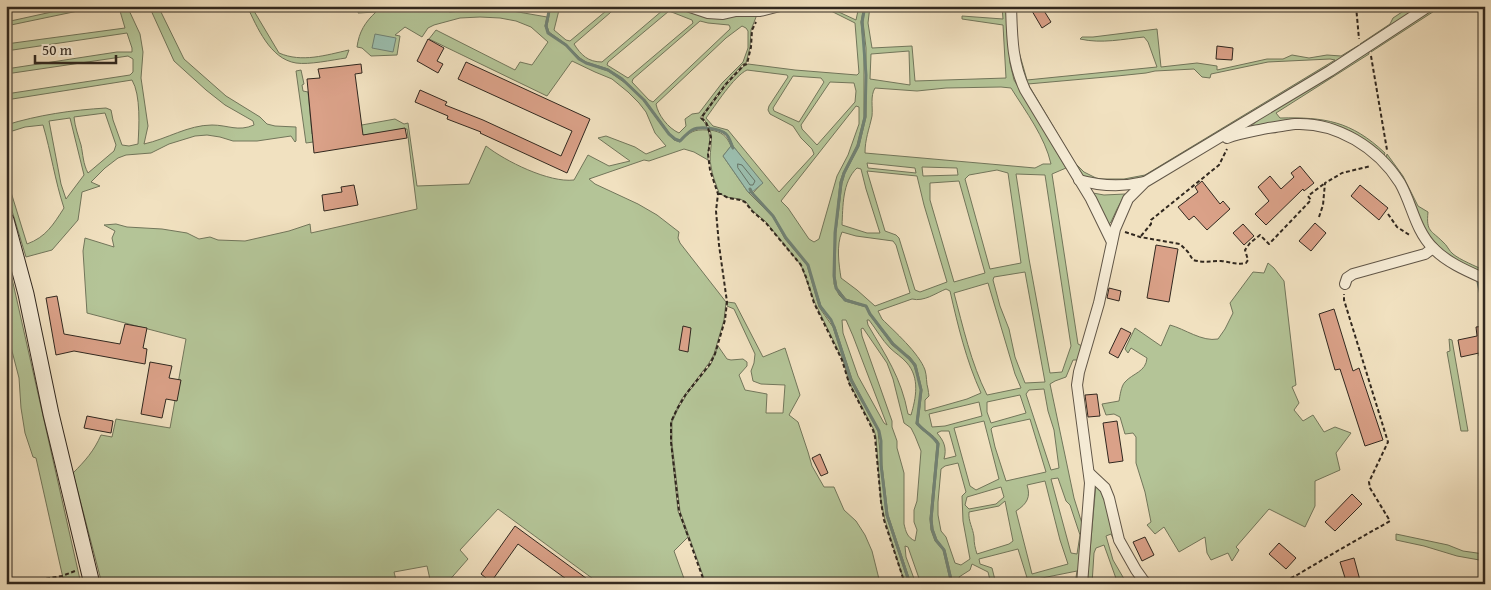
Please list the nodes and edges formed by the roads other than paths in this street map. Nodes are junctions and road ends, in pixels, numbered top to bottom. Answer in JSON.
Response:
{"nodes":[{"id":1,"x":687,"y":6,"type":"edge"},
{"id":2,"x":780,"y":6,"type":"edge"},
{"id":3,"x":1011,"y":6,"type":"edge"},
{"id":4,"x":1428,"y":6,"type":"edge"},
{"id":5,"x":1197,"y":152,"type":"junction"},
{"id":6,"x":1079,"y":180,"type":"junction"},
{"id":7,"x":1145,"y":182,"type":"junction"},
{"id":8,"x":6,"y":220,"type":"edge"},
{"id":9,"x":1112,"y":242,"type":"junction"},
{"id":10,"x":1433,"y":248,"type":"junction"},
{"id":11,"x":1485,"y":279,"type":"edge"},
{"id":12,"x":1345,"y":284,"type":"road end"},
{"id":13,"x":1089,"y":472,"type":"junction"},
{"id":14,"x":92,"y":584,"type":"edge"},
{"id":15,"x":1082,"y":584,"type":"edge"},
{"id":16,"x":1146,"y":584,"type":"edge"}],
"edges":[{"from":1,"to":2,"type":"street"},
{"from":3,"to":6,"type":"street"},
{"from":4,"to":5,"type":"street"},
{"from":5,"to":7,"type":"street"},
{"from":5,"to":10,"type":"street"},
{"from":6,"to":7,"type":"street"},
{"from":6,"to":9,"type":"street"},
{"from":7,"to":9,"type":"street"},
{"from":8,"to":14,"type":"main road"},
{"from":9,"to":13,"type":"street"},
{"from":10,"to":11,"type":"street"},
{"from":10,"to":12,"type":"street"},
{"from":13,"to":15,"type":"street"},
{"from":13,"to":16,"type":"street"}]}
